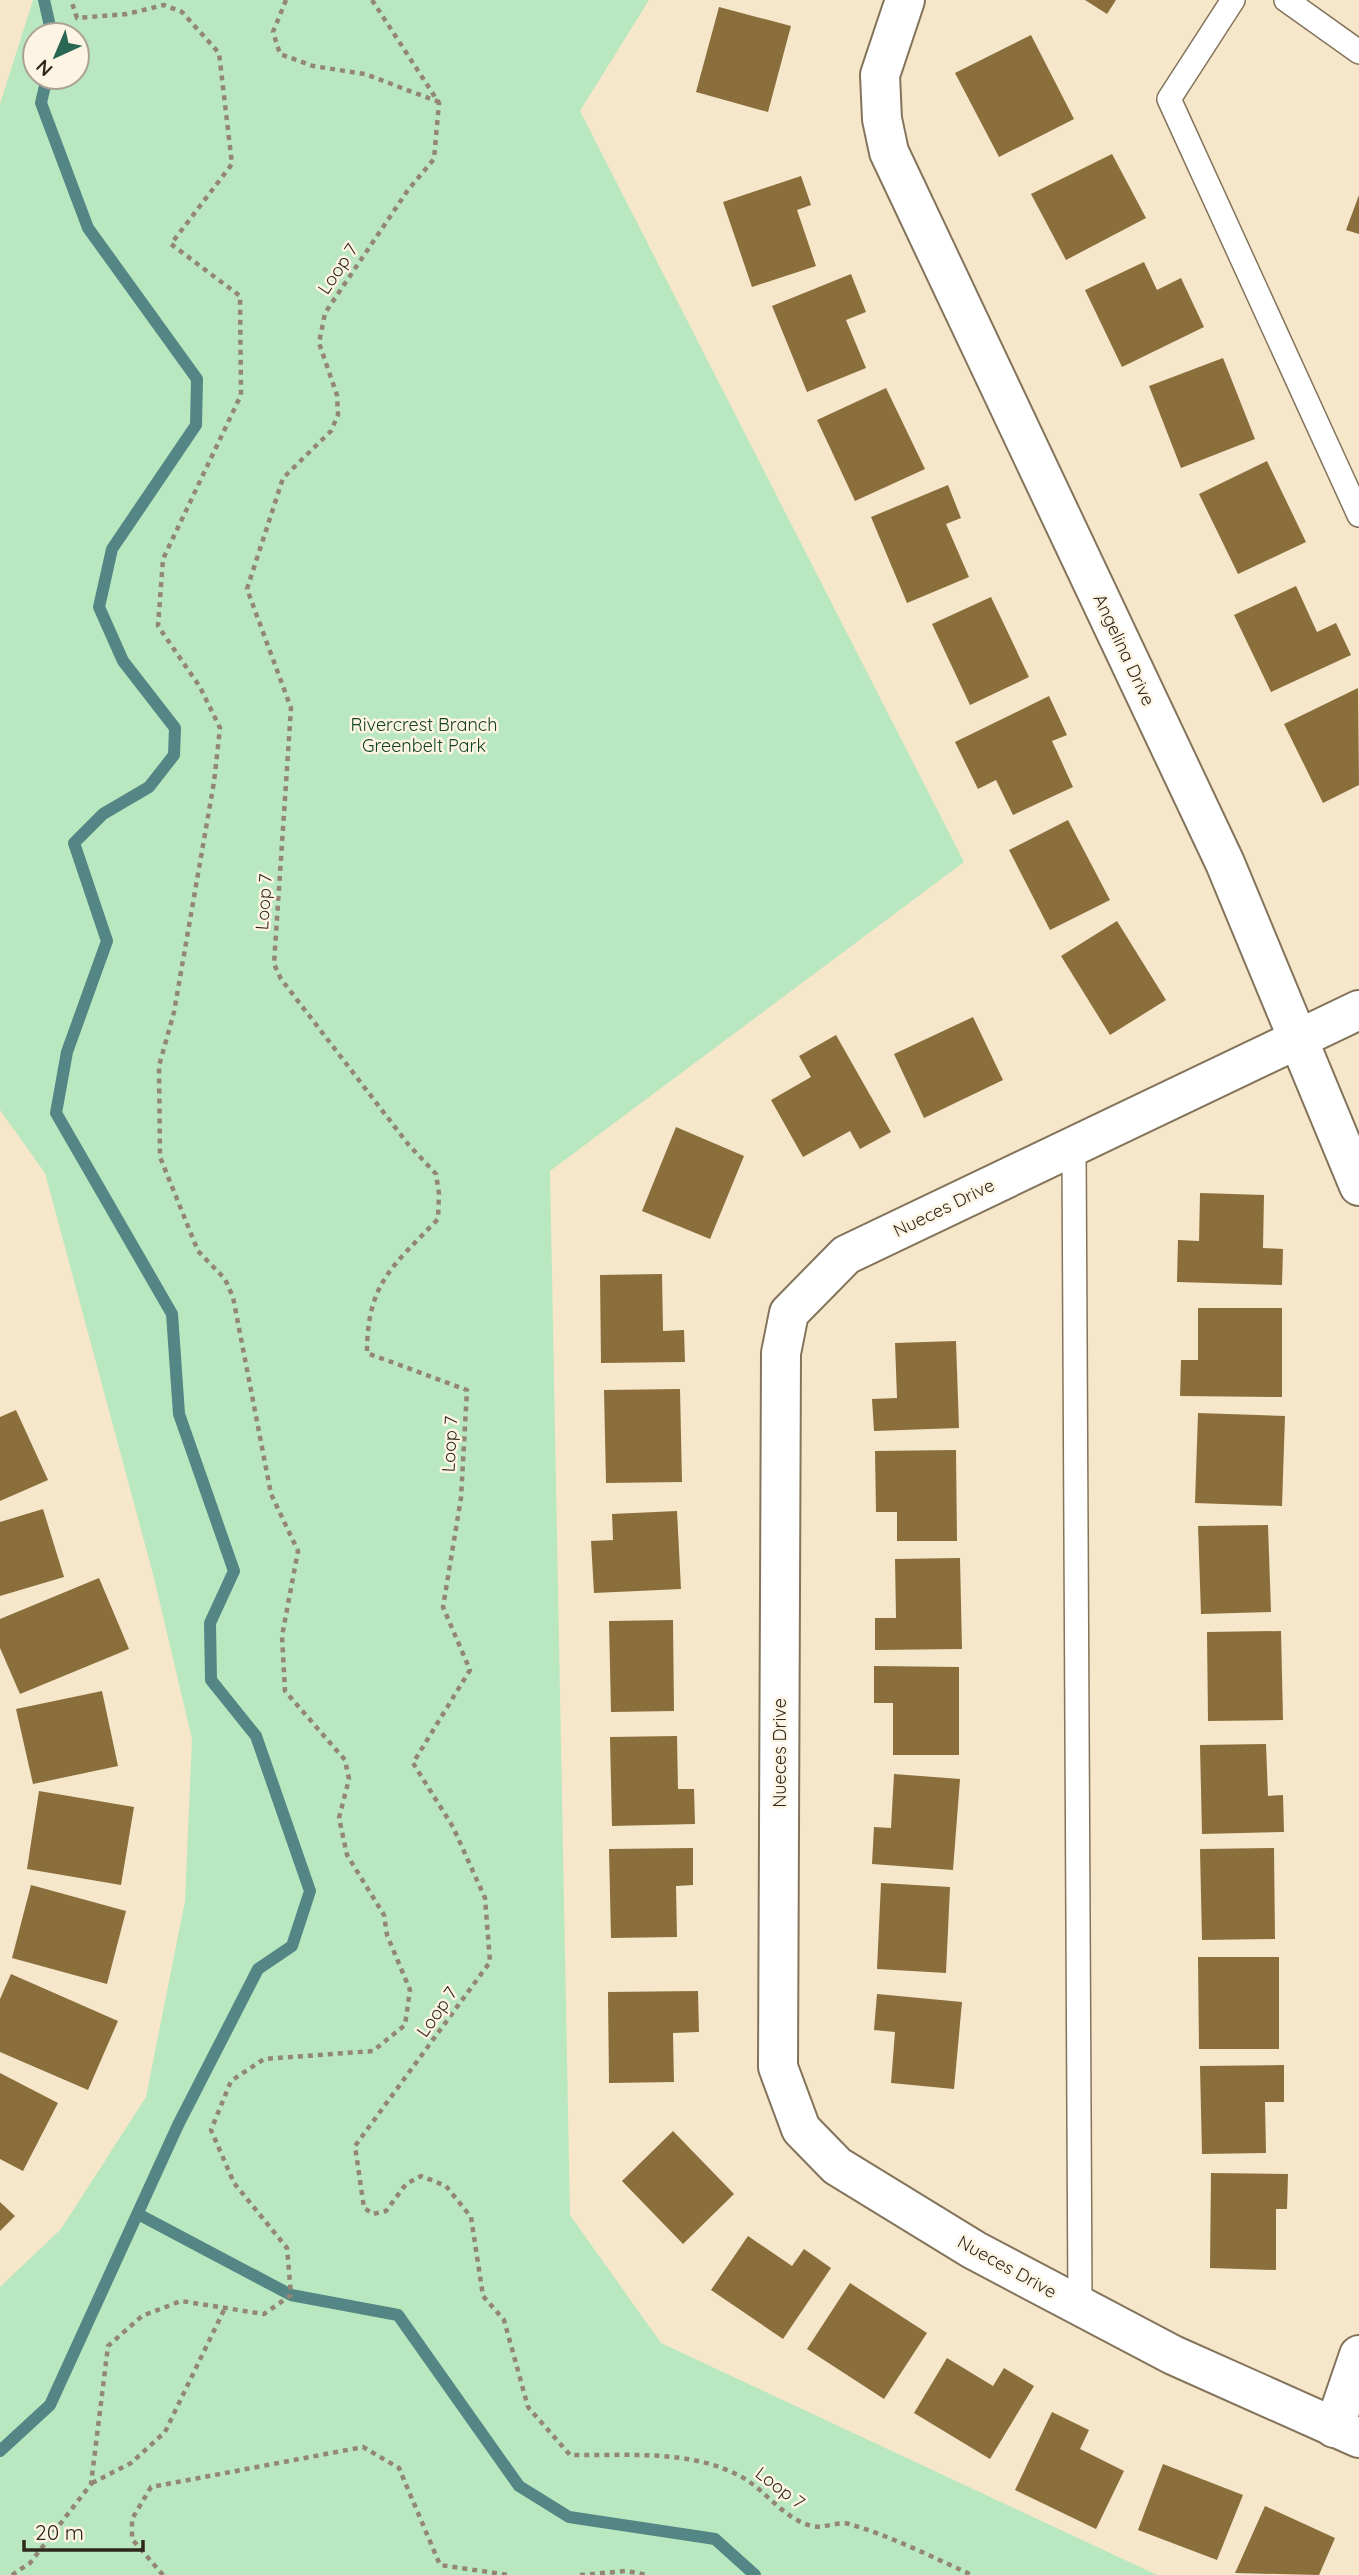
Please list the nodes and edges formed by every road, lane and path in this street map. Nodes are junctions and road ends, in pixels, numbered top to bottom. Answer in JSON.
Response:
{"nodes":[{"id":1,"x":71,"y":0,"type":"edge"},
{"id":2,"x":286,"y":0,"type":"edge"},
{"id":3,"x":372,"y":0,"type":"edge"},
{"id":4,"x":905,"y":0,"type":"edge"},
{"id":5,"x":1233,"y":0,"type":"edge"},
{"id":6,"x":1286,"y":0,"type":"edge"},
{"id":7,"x":1359,"y":52,"type":"edge"},
{"id":8,"x":439,"y":103,"type":"junction"},
{"id":9,"x":1359,"y":515,"type":"edge"},
{"id":10,"x":1359,"y":1010,"type":"edge"},
{"id":11,"x":1297,"y":1040,"type":"junction"},
{"id":12,"x":1074,"y":1146,"type":"junction"},
{"id":13,"x":1359,"y":1186,"type":"edge"},
{"id":14,"x":1080,"y":2306,"type":"junction"},
{"id":15,"x":225,"y":2308,"type":"junction"},
{"id":16,"x":1359,"y":2355,"type":"edge"},
{"id":17,"x":1347,"y":2433,"type":"edge"},
{"id":18,"x":92,"y":2484,"type":"junction"},
{"id":19,"x":12,"y":2575,"type":"edge"},
{"id":20,"x":163,"y":2575,"type":"edge"},
{"id":21,"x":509,"y":2575,"type":"edge"},
{"id":22,"x":580,"y":2575,"type":"edge"},
{"id":23,"x":648,"y":2575,"type":"edge"},
{"id":24,"x":972,"y":2575,"type":"edge"}],
"edges":[{"from":1,"to":15,"type":"path","name":"Loop 7"},
{"from":2,"to":8,"type":"path"},
{"from":3,"to":8,"type":"path"},
{"from":4,"to":11,"type":"street","name":"Angelina Drive"},
{"from":5,"to":9,"type":"lane"},
{"from":6,"to":7,"type":"lane"},
{"from":8,"to":24,"type":"path","name":"Loop 7"},
{"from":10,"to":11,"type":"street","name":"Nueces Drive"},
{"from":11,"to":12,"type":"street","name":"Nueces Drive"},
{"from":11,"to":13,"type":"street","name":"Angelina Drive"},
{"from":12,"to":14,"type":"lane"},
{"from":12,"to":14,"type":"street","name":"Nueces Drive"},
{"from":14,"to":17,"type":"street","name":"Nueces Drive"},
{"from":15,"to":18,"type":"path"},
{"from":15,"to":18,"type":"path","name":"Loop 7"},
{"from":16,"to":17,"type":"street"},
{"from":18,"to":19,"type":"path"},
{"from":20,"to":21,"type":"path"},
{"from":22,"to":23,"type":"path"}]}
